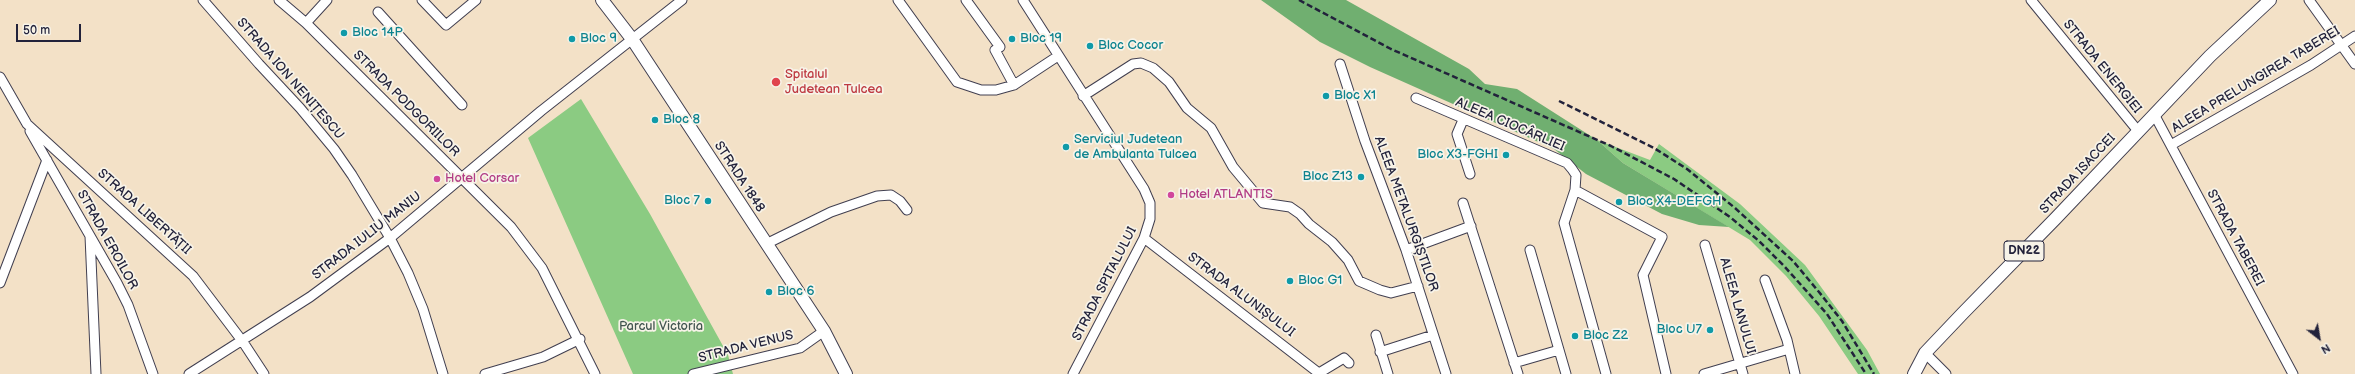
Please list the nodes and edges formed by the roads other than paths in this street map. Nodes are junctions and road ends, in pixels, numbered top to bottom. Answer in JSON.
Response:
{"nodes":[{"id":1,"x":203,"y":0,"type":"edge"},
{"id":2,"x":279,"y":0,"type":"edge"},
{"id":3,"x":327,"y":0,"type":"edge"},
{"id":4,"x":422,"y":0,"type":"edge"},
{"id":5,"x":476,"y":0,"type":"edge"},
{"id":6,"x":602,"y":0,"type":"edge"},
{"id":7,"x":682,"y":0,"type":"edge"},
{"id":8,"x":898,"y":0,"type":"edge"},
{"id":9,"x":966,"y":0,"type":"edge"},
{"id":10,"x":1023,"y":0,"type":"edge"},
{"id":11,"x":2031,"y":0,"type":"edge"},
{"id":12,"x":2270,"y":0,"type":"edge"},
{"id":13,"x":2309,"y":0,"type":"edge"},
{"id":14,"x":378,"y":12,"type":"dead end"},
{"id":15,"x":306,"y":23,"type":"junction"},
{"id":16,"x":2355,"y":36,"type":"edge"},
{"id":17,"x":632,"y":39,"type":"junction"},
{"id":18,"x":2342,"y":46,"type":"junction"},
{"id":19,"x":1058,"y":56,"type":"junction"},
{"id":20,"x":1340,"y":64,"type":"dead end"},
{"id":21,"x":2355,"y":64,"type":"edge"},
{"id":22,"x":0,"y":77,"type":"edge"},
{"id":23,"x":1014,"y":85,"type":"junction"},
{"id":24,"x":1082,"y":96,"type":"junction"},
{"id":25,"x":1416,"y":98,"type":"dead end"},
{"id":26,"x":462,"y":105,"type":"dead end"},
{"id":27,"x":2154,"y":114,"type":"junction"},
{"id":28,"x":1462,"y":120,"type":"junction"},
{"id":29,"x":27,"y":124,"type":"junction"},
{"id":30,"x":2138,"y":131,"type":"junction"},
{"id":31,"x":2171,"y":145,"type":"junction"},
{"id":32,"x":46,"y":160,"type":"junction"},
{"id":33,"x":1470,"y":174,"type":"dead end"},
{"id":34,"x":462,"y":178,"type":"junction"},
{"id":35,"x":1575,"y":190,"type":"junction"},
{"id":36,"x":1463,"y":203,"type":"dead end"},
{"id":37,"x":906,"y":210,"type":"dead end"},
{"id":38,"x":1471,"y":226,"type":"junction"},
{"id":39,"x":90,"y":235,"type":"junction"},
{"id":40,"x":390,"y":238,"type":"junction"},
{"id":41,"x":1144,"y":238,"type":"junction"},
{"id":42,"x":766,"y":244,"type":"junction"},
{"id":43,"x":1705,"y":245,"type":"dead end"},
{"id":44,"x":1406,"y":250,"type":"junction"},
{"id":45,"x":1530,"y":250,"type":"dead end"},
{"id":46,"x":1765,"y":280,"type":"dead end"},
{"id":47,"x":0,"y":283,"type":"edge"},
{"id":48,"x":1418,"y":286,"type":"junction"},
{"id":49,"x":824,"y":331,"type":"junction"},
{"id":50,"x":1376,"y":335,"type":"dead end"},
{"id":51,"x":1433,"y":335,"type":"junction"},
{"id":52,"x":580,"y":339,"type":"junction"},
{"id":53,"x":243,"y":342,"type":"junction"},
{"id":54,"x":1789,"y":349,"type":"junction"},
{"id":55,"x":1559,"y":350,"type":"junction"},
{"id":56,"x":1380,"y":352,"type":"junction"},
{"id":57,"x":1925,"y":353,"type":"junction"},
{"id":58,"x":1349,"y":363,"type":"dead end"},
{"id":59,"x":1514,"y":363,"type":"junction"},
{"id":60,"x":1740,"y":363,"type":"junction"},
{"id":61,"x":505,"y":372,"type":"edge"},
{"id":62,"x":1320,"y":373,"type":"edge"},
{"id":63,"x":96,"y":374,"type":"edge"},
{"id":64,"x":153,"y":374,"type":"edge"},
{"id":65,"x":189,"y":374,"type":"edge"},
{"id":66,"x":264,"y":374,"type":"edge"},
{"id":67,"x":443,"y":374,"type":"edge"},
{"id":68,"x":485,"y":374,"type":"edge"},
{"id":69,"x":595,"y":374,"type":"edge"},
{"id":70,"x":693,"y":374,"type":"edge"},
{"id":71,"x":846,"y":374,"type":"edge"},
{"id":72,"x":1073,"y":374,"type":"edge"},
{"id":73,"x":1388,"y":374,"type":"edge"},
{"id":74,"x":1446,"y":374,"type":"edge"},
{"id":75,"x":1518,"y":374,"type":"edge"},
{"id":76,"x":1566,"y":374,"type":"edge"},
{"id":77,"x":1606,"y":374,"type":"edge"},
{"id":78,"x":1666,"y":374,"type":"edge"},
{"id":79,"x":1704,"y":374,"type":"edge"},
{"id":80,"x":1743,"y":374,"type":"edge"},
{"id":81,"x":1795,"y":374,"type":"edge"},
{"id":82,"x":1914,"y":374,"type":"edge"},
{"id":83,"x":1946,"y":374,"type":"edge"},
{"id":84,"x":2293,"y":374,"type":"edge"}],
"edges":[{"from":1,"to":40,"type":"street","name":"STRADA ION NENIȚESCU"},
{"from":2,"to":15,"type":"street","name":"STRADA PODGORIILOR"},
{"from":3,"to":15,"type":"street"},
{"from":4,"to":5,"type":"street"},
{"from":6,"to":17,"type":"main road","name":"STRADA 1848"},
{"from":7,"to":17,"type":"street","name":"STRADA IULIU MANIU"},
{"from":8,"to":23,"type":"street"},
{"from":9,"to":23,"type":"street"},
{"from":10,"to":19,"type":"street","name":"STRADA SPITALULUI"},
{"from":11,"to":30,"type":"street","name":"STRADA ENERGIEI"},
{"from":12,"to":27,"type":"main road","name":"STRADA ISACCEI","number":"DN22"},
{"from":13,"to":18,"type":"street"},
{"from":14,"to":26,"type":"street"},
{"from":15,"to":34,"type":"street","name":"STRADA PODGORIILOR"},
{"from":16,"to":18,"type":"street","name":"ALEEA PRELUNGIREA TABEREI"},
{"from":17,"to":34,"type":"street","name":"STRADA IULIU MANIU"},
{"from":17,"to":42,"type":"main road","name":"STRADA 1848"},
{"from":18,"to":21,"type":"street"},
{"from":18,"to":31,"type":"street","name":"ALEEA PRELUNGIREA TABEREI"},
{"from":19,"to":23,"type":"street"},
{"from":19,"to":24,"type":"street","name":"STRADA SPITALULUI"},
{"from":20,"to":44,"type":"street","name":"ALEEA METALURGIȘTILOR"},
{"from":22,"to":29,"type":"street","name":"STRADA LIBERTĂȚII"},
{"from":24,"to":41,"type":"street","name":"STRADA SPITALULUI"},
{"from":24,"to":48,"type":"street"},
{"from":25,"to":28,"type":"street","name":"ALEEA CIOCÂRLIEI"},
{"from":27,"to":30,"type":"main road","name":"STRADA ISACCEI","number":"DN22"},
{"from":27,"to":31,"type":"street","name":"STRADA TABEREI"},
{"from":28,"to":33,"type":"street"},
{"from":28,"to":35,"type":"street","name":"ALEEA CIOCÂRLIEI"},
{"from":29,"to":32,"type":"street","name":"STRADA EROILOR"},
{"from":29,"to":53,"type":"street","name":"STRADA LIBERTĂȚII"},
{"from":30,"to":57,"type":"main road","name":"STRADA ISACCEI","number":"DN22"},
{"from":31,"to":84,"type":"street","name":"STRADA TABEREI"},
{"from":32,"to":39,"type":"street","name":"STRADA EROILOR"},
{"from":32,"to":47,"type":"street"},
{"from":34,"to":40,"type":"street","name":"STRADA IULIU MANIU"},
{"from":34,"to":52,"type":"street","name":"STRADA PODGORIILOR"},
{"from":35,"to":77,"type":"street","name":"ALEEA CIOCÂRLIEI"},
{"from":35,"to":78,"type":"street"},
{"from":36,"to":38,"type":"street"},
{"from":37,"to":42,"type":"street"},
{"from":38,"to":44,"type":"street"},
{"from":38,"to":59,"type":"street"},
{"from":39,"to":63,"type":"street"},
{"from":39,"to":64,"type":"street","name":"STRADA EROILOR"},
{"from":40,"to":53,"type":"street","name":"STRADA IULIU MANIU"},
{"from":40,"to":67,"type":"street","name":"STRADA ION NENIȚESCU"},
{"from":41,"to":62,"type":"street","name":"STRADA ALUNIȘULUI"},
{"from":41,"to":72,"type":"street","name":"STRADA SPITALULUI"},
{"from":42,"to":49,"type":"main road","name":"STRADA 1848"},
{"from":43,"to":60,"type":"street","name":"ALEEA LANULUI"},
{"from":44,"to":48,"type":"street","name":"ALEEA METALURGIȘTILOR"},
{"from":45,"to":55,"type":"street"},
{"from":46,"to":54,"type":"street"},
{"from":48,"to":51,"type":"street","name":"ALEEA METALURGIȘTILOR"},
{"from":49,"to":70,"type":"street","name":"STRADA VENUS"},
{"from":49,"to":71,"type":"main road","name":"STRADA 1848"},
{"from":50,"to":56,"type":"street"},
{"from":51,"to":56,"type":"street"},
{"from":51,"to":74,"type":"street","name":"ALEEA METALURGIȘTILOR"},
{"from":52,"to":61,"type":"street"},
{"from":52,"to":69,"type":"street","name":"STRADA PODGORIILOR"},
{"from":53,"to":65,"type":"street","name":"STRADA IULIU MANIU"},
{"from":53,"to":66,"type":"street","name":"STRADA LIBERTĂȚII"},
{"from":54,"to":60,"type":"street"},
{"from":54,"to":81,"type":"street"},
{"from":55,"to":59,"type":"street"},
{"from":55,"to":76,"type":"street"},
{"from":56,"to":73,"type":"street"},
{"from":57,"to":82,"type":"main road","name":"STRADA ISACCEI","number":"DN22"},
{"from":57,"to":83,"type":"street"},
{"from":58,"to":62,"type":"street"},
{"from":59,"to":75,"type":"street"},
{"from":60,"to":79,"type":"street"},
{"from":60,"to":80,"type":"street","name":"ALEEA LANULUI"},
{"from":61,"to":68,"type":"street"}]}
